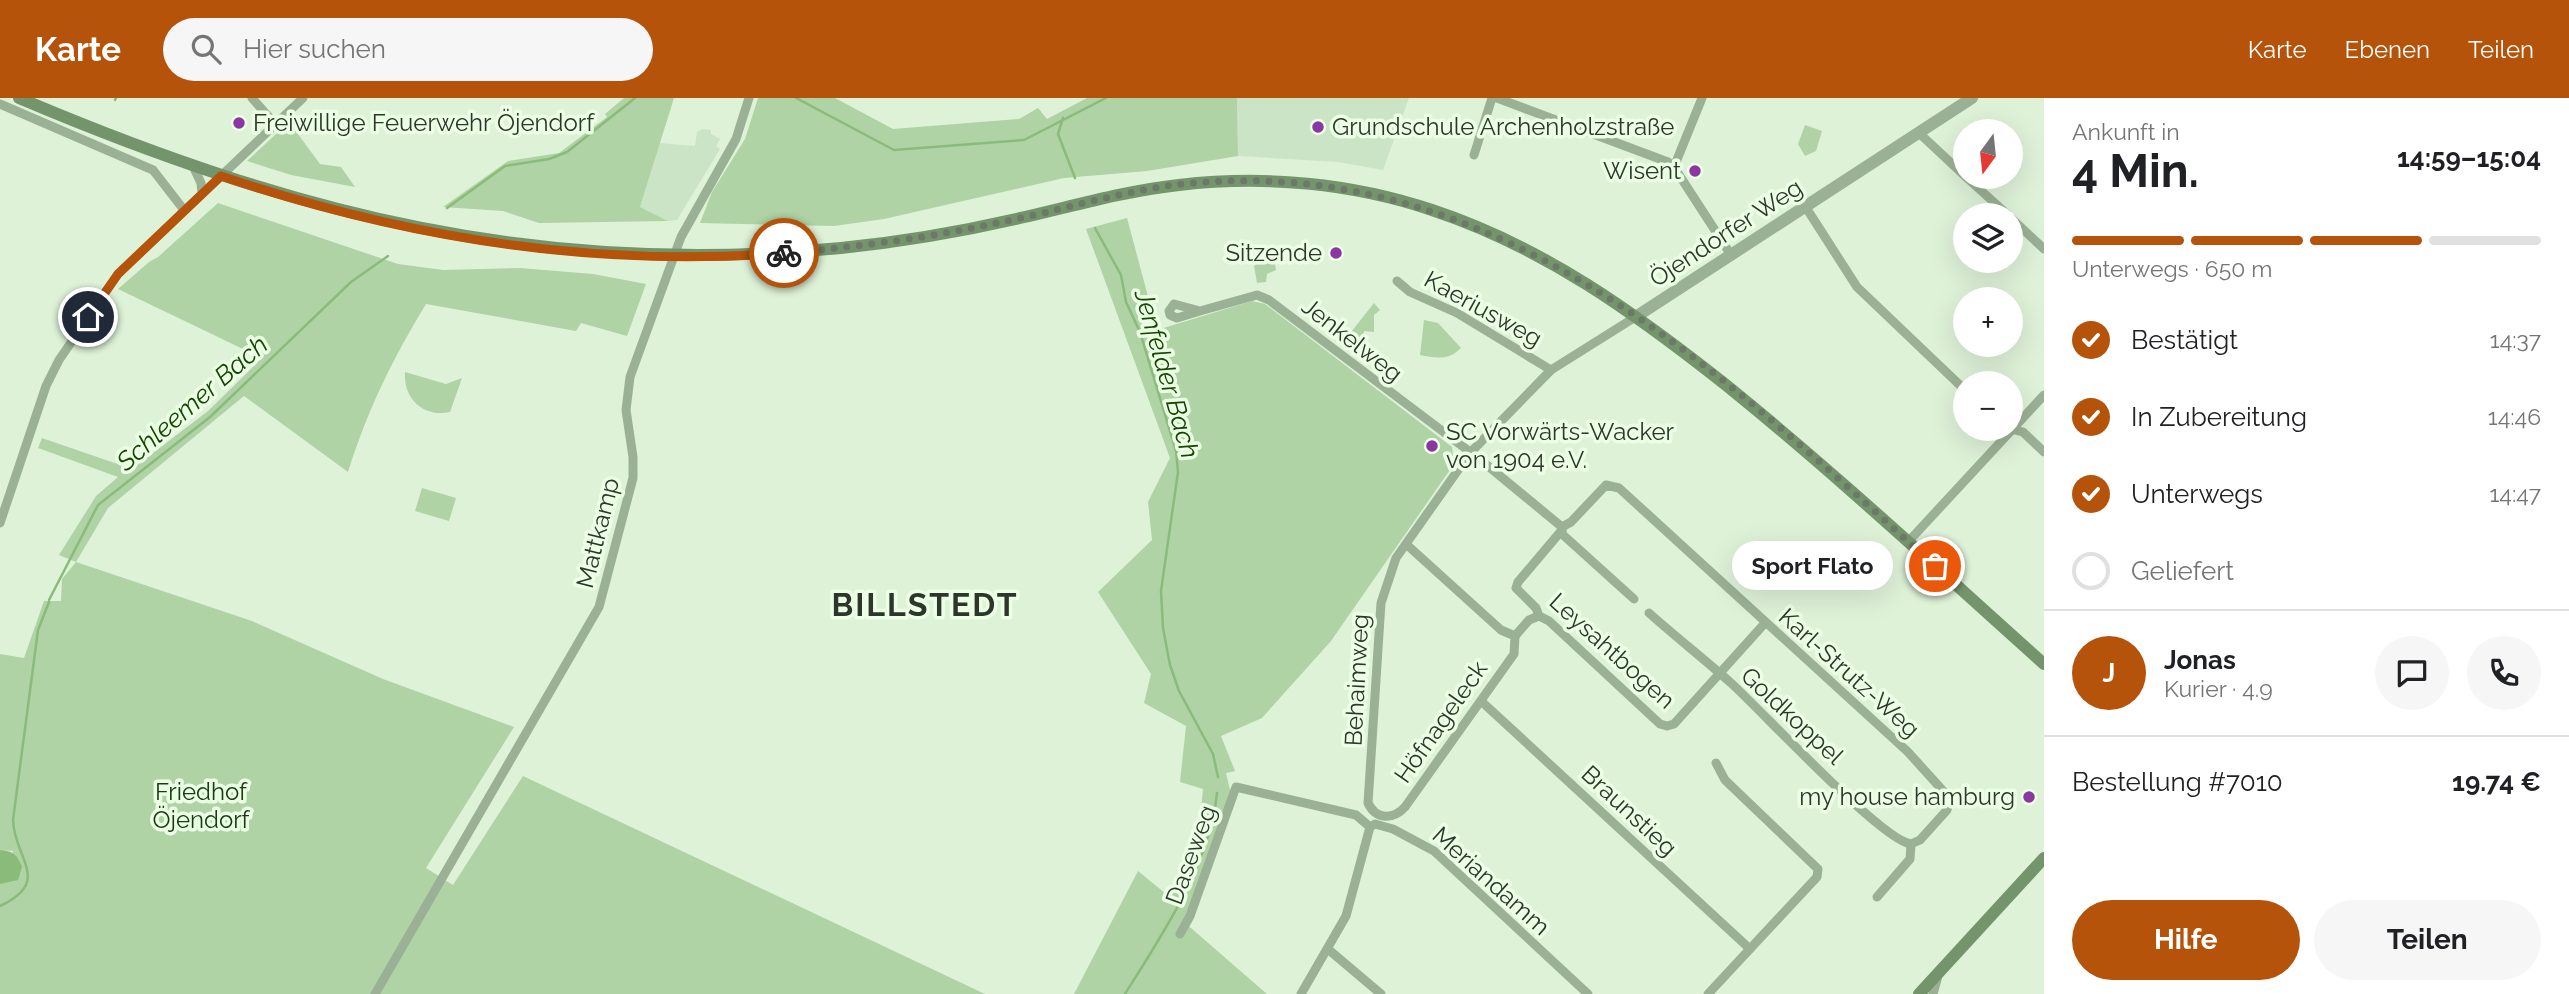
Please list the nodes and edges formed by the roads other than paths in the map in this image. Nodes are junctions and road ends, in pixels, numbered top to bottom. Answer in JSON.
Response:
{"nodes":[{"id":1,"x":19,"y":98,"type":"edge"},
{"id":2,"x":252,"y":98,"type":"edge"},
{"id":3,"x":303,"y":98,"type":"edge"},
{"id":4,"x":749,"y":98,"type":"edge"},
{"id":5,"x":1494,"y":98,"type":"edge"},
{"id":6,"x":1702,"y":98,"type":"edge"},
{"id":7,"x":1972,"y":98,"type":"edge"},
{"id":8,"x":0,"y":104,"type":"edge"},
{"id":9,"x":275,"y":124,"type":"junction"},
{"id":10,"x":1919,"y":133,"type":"junction"},
{"id":11,"x":1474,"y":155,"type":"dead end"},
{"id":12,"x":1953,"y":164,"type":"edge"},
{"id":13,"x":193,"y":166,"type":"junction"},
{"id":14,"x":1674,"y":167,"type":"junction"},
{"id":15,"x":221,"y":176,"type":"junction"},
{"id":16,"x":1980,"y":189,"type":"edge"},
{"id":17,"x":202,"y":193,"type":"junction"},
{"id":18,"x":1994,"y":203,"type":"edge"},
{"id":19,"x":1805,"y":206,"type":"junction"},
{"id":20,"x":184,"y":210,"type":"junction"},
{"id":21,"x":2023,"y":230,"type":"edge"},
{"id":22,"x":2044,"y":249,"type":"edge"},
{"id":23,"x":1731,"y":255,"type":"junction"},
{"id":24,"x":673,"y":257,"type":"junction"},
{"id":25,"x":1397,"y":281,"type":"dead end"},
{"id":26,"x":1200,"y":311,"type":"dead end"},
{"id":27,"x":1637,"y":316,"type":"junction"},
{"id":28,"x":1551,"y":370,"type":"junction"},
{"id":29,"x":1953,"y":379,"type":"edge"},
{"id":30,"x":2044,"y":395,"type":"edge"},
{"id":31,"x":2023,"y":417,"type":"edge"},
{"id":32,"x":2023,"y":432,"type":"edge"},
{"id":33,"x":2000,"y":441,"type":"edge"},
{"id":34,"x":2044,"y":452,"type":"edge"},
{"id":35,"x":1470,"y":453,"type":"junction"},
{"id":36,"x":0,"y":523,"type":"edge"},
{"id":37,"x":1562,"y":530,"type":"junction"},
{"id":38,"x":1908,"y":542,"type":"junction"},
{"id":39,"x":1406,"y":544,"type":"junction"},
{"id":40,"x":1633,"y":598,"type":"dead end"},
{"id":41,"x":1649,"y":613,"type":"dead end"},
{"id":42,"x":1539,"y":616,"type":"junction"},
{"id":43,"x":1765,"y":624,"type":"junction"},
{"id":44,"x":1515,"y":636,"type":"junction"},
{"id":45,"x":2044,"y":664,"type":"edge"},
{"id":46,"x":1720,"y":676,"type":"junction"},
{"id":47,"x":1481,"y":701,"type":"junction"},
{"id":48,"x":1716,"y":763,"type":"dead end"},
{"id":49,"x":1236,"y":787,"type":"joint"},
{"id":50,"x":1384,"y":816,"type":"joint"},
{"id":51,"x":1370,"y":827,"type":"junction"},
{"id":52,"x":1910,"y":844,"type":"junction"},
{"id":53,"x":2044,"y":858,"type":"edge"},
{"id":54,"x":1877,"y":897,"type":"dead end"},
{"id":55,"x":1180,"y":934,"type":"dead end"},
{"id":56,"x":1750,"y":949,"type":"junction"},
{"id":57,"x":1329,"y":950,"type":"junction"},
{"id":58,"x":1939,"y":972,"type":"junction"},
{"id":59,"x":375,"y":994,"type":"edge"},
{"id":60,"x":1301,"y":994,"type":"edge"},
{"id":61,"x":1381,"y":994,"type":"edge"},
{"id":62,"x":1588,"y":994,"type":"edge"},
{"id":63,"x":1708,"y":994,"type":"edge"},
{"id":64,"x":1919,"y":994,"type":"edge"},
{"id":65,"x":1933,"y":994,"type":"edge"}],
"edges":[{"from":1,"to":13,"type":"main road"},
{"from":2,"to":9,"type":"street"},
{"from":3,"to":9,"type":"street"},
{"from":4,"to":24,"type":"street","name":"Mattkamp"},
{"from":5,"to":11,"type":"street"},
{"from":5,"to":14,"type":"street"},
{"from":6,"to":14,"type":"street"},
{"from":7,"to":10,"type":"street","name":"Öjendorfer Weg"},
{"from":8,"to":20,"type":"street"},
{"from":9,"to":15,"type":"street"},
{"from":10,"to":12,"type":"street"},
{"from":10,"to":19,"type":"street","name":"Öjendorfer Weg"},
{"from":13,"to":15,"type":"main road"},
{"from":13,"to":17,"type":"street"},
{"from":14,"to":23,"type":"street"},
{"from":15,"to":17,"type":"street"},
{"from":15,"to":24,"type":"main road"},
{"from":16,"to":18,"type":"street"},
{"from":17,"to":20,"type":"street"},
{"from":19,"to":23,"type":"street","name":"Öjendorfer Weg"},
{"from":19,"to":29,"type":"street"},
{"from":20,"to":36,"type":"street"},
{"from":21,"to":22,"type":"street"},
{"from":23,"to":27,"type":"street","name":"Öjendorfer Weg"},
{"from":24,"to":27,"type":"main road"},
{"from":24,"to":59,"type":"street","name":"Mattkamp"},
{"from":25,"to":28,"type":"street","name":"Kaeriusweg"},
{"from":26,"to":35,"type":"street","name":"Jenkelweg"},
{"from":27,"to":28,"type":"street","name":"Öjendorfer Weg"},
{"from":27,"to":38,"type":"main road"},
{"from":28,"to":35,"type":"street","name":"Öjendorfer Weg"},
{"from":30,"to":31,"type":"street"},
{"from":32,"to":34,"type":"street"},
{"from":33,"to":38,"type":"street"},
{"from":35,"to":37,"type":"street"},
{"from":35,"to":39,"type":"street","name":"Öjendorfer Weg"},
{"from":37,"to":40,"type":"street"},
{"from":37,"to":42,"type":"street","name":"Leysahtbogen"},
{"from":37,"to":43,"type":"street","name":"Karl-Strutz-Weg"},
{"from":38,"to":45,"type":"main road"},
{"from":39,"to":44,"type":"street"},
{"from":39,"to":50,"type":"street","name":"Behaimweg"},
{"from":41,"to":46,"type":"street","name":"Goldkoppel"},
{"from":42,"to":44,"type":"street"},
{"from":42,"to":46,"type":"street","name":"Leysahtbogen"},
{"from":43,"to":46,"type":"street","name":"Leysahtbogen"},
{"from":43,"to":52,"type":"street","name":"Karl-Strutz-Weg"},
{"from":44,"to":47,"type":"street","name":"Höfnageleck"},
{"from":46,"to":52,"type":"street","name":"Goldkoppel"},
{"from":47,"to":50,"type":"street","name":"Höfnageleck"},
{"from":47,"to":56,"type":"street","name":"Braunstieg"},
{"from":48,"to":56,"type":"street"},
{"from":49,"to":51,"type":"street","name":"Meriandamm"},
{"from":49,"to":55,"type":"street","name":"Daseweg"},
{"from":51,"to":57,"type":"street"},
{"from":51,"to":62,"type":"street","name":"Meriandamm"},
{"from":52,"to":54,"type":"street","name":"Karl-Strutz-Weg"},
{"from":53,"to":58,"type":"main road"},
{"from":56,"to":63,"type":"street"},
{"from":57,"to":60,"type":"street"},
{"from":57,"to":61,"type":"street"},
{"from":58,"to":64,"type":"main road"},
{"from":58,"to":65,"type":"street"}]}
